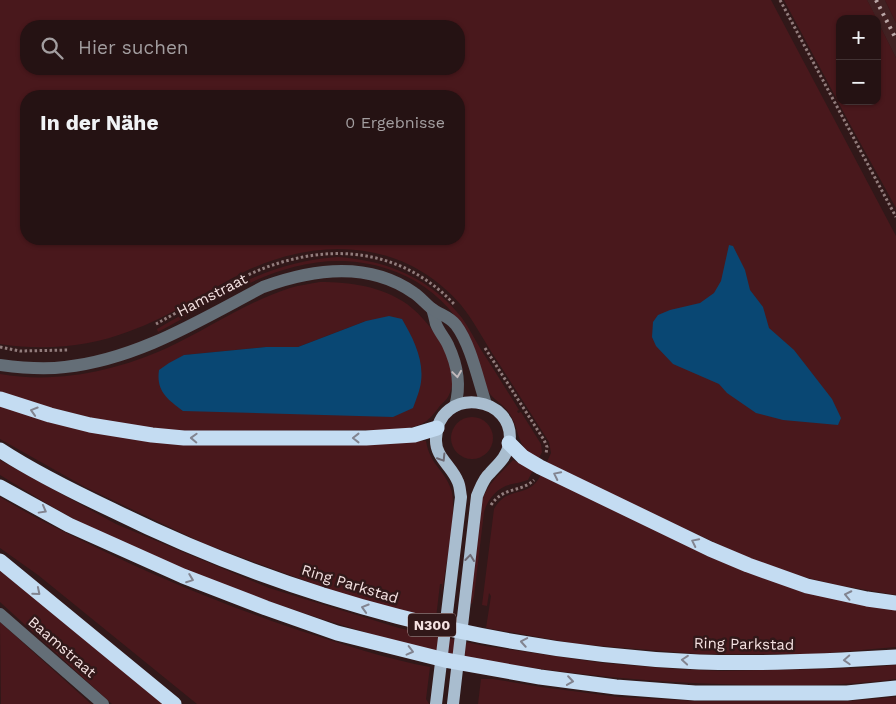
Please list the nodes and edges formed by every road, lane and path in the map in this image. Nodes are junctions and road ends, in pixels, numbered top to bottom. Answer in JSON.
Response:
{"nodes":[{"id":1,"x":780,"y":0,"type":"edge"},
{"id":2,"x":896,"y":217,"type":"edge"},
{"id":3,"x":432,"y":309,"type":"junction"},
{"id":4,"x":0,"y":365,"type":"edge"},
{"id":5,"x":0,"y":399,"type":"edge"},
{"id":6,"x":486,"y":404,"type":"junction"},
{"id":7,"x":455,"y":406,"type":"junction"},
{"id":8,"x":437,"y":428,"type":"junction"},
{"id":9,"x":509,"y":443,"type":"junction"},
{"id":10,"x":0,"y":450,"type":"edge"},
{"id":11,"x":0,"y":487,"type":"edge"},
{"id":12,"x":0,"y":561,"type":"edge"},
{"id":13,"x":896,"y":603,"type":"edge"},
{"id":14,"x":0,"y":614,"type":"edge"},
{"id":15,"x":896,"y":657,"type":"edge"},
{"id":16,"x":896,"y":688,"type":"edge"},
{"id":17,"x":103,"y":704,"type":"edge"},
{"id":18,"x":174,"y":704,"type":"edge"},
{"id":19,"x":436,"y":704,"type":"edge"},
{"id":20,"x":453,"y":704,"type":"edge"}],
"edges":[{"from":1,"to":2,"type":"path"},
{"from":3,"to":4,"type":"street","name":"Hamstraat"},
{"from":3,"to":6,"type":"street","name":"Hamstraat"},
{"from":3,"to":7,"type":"street","name":"Hamstraat","one_way":true},
{"from":8,"to":5,"type":"highway","one_way":true},
{"from":6,"to":7,"type":"main road"},
{"from":6,"to":9,"type":"main road"},
{"from":7,"to":8,"type":"main road"},
{"from":8,"to":19,"type":"main road","one_way":true},
{"from":13,"to":9,"type":"highway","one_way":true},
{"from":20,"to":9,"type":"main road","one_way":true},
{"from":15,"to":10,"type":"highway","name":"Ring Parkstad","number":"N300","one_way":true},
{"from":11,"to":16,"type":"highway","number":"N300","one_way":true},
{"from":12,"to":18,"type":"highway","one_way":true},
{"from":14,"to":17,"type":"street","name":"Baamstraat"}]}
